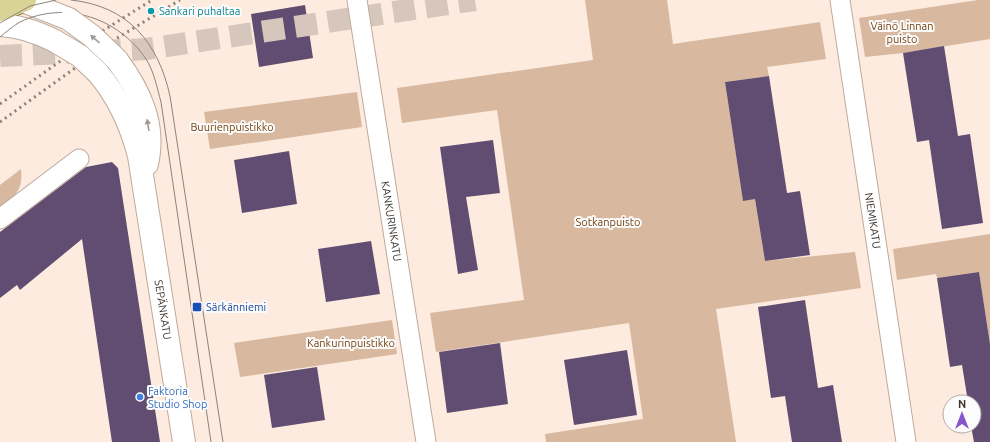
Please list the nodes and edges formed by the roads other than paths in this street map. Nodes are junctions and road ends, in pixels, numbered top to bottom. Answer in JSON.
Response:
{"nodes":[{"id":1,"x":21,"y":0,"type":"edge"},
{"id":2,"x":56,"y":0,"type":"edge"},
{"id":3,"x":357,"y":0,"type":"edge"},
{"id":4,"x":840,"y":0,"type":"edge"},
{"id":5,"x":0,"y":10,"type":"edge"},
{"id":6,"x":69,"y":20,"type":"junction"},
{"id":7,"x":0,"y":25,"type":"edge"},
{"id":8,"x":39,"y":33,"type":"junction"},
{"id":9,"x":79,"y":159,"type":"dead end"},
{"id":10,"x":143,"y":177,"type":"junction"},
{"id":11,"x":0,"y":219,"type":"edge"},
{"id":12,"x":184,"y":442,"type":"edge"},
{"id":13,"x":426,"y":442,"type":"edge"},
{"id":14,"x":906,"y":442,"type":"edge"}],
"edges":[{"from":1,"to":5,"type":"main road"},
{"from":1,"to":6,"type":"main road","name":"SEPÄNKATU"},
{"from":1,"to":8,"type":"main road"},
{"from":2,"to":6,"type":"main road","name":"SEPÄNKATU"},
{"from":3,"to":13,"type":"street","name":"KANKURINKATU"},
{"from":4,"to":14,"type":"street","name":"NIEMIKATU"},
{"from":10,"to":6,"type":"main road","name":"SEPÄNKATU","one_way":true,"bridge":true},
{"from":7,"to":8,"type":"main road","name":"SEPÄNKATU"},
{"from":8,"to":10,"type":"main road","name":"SEPÄNKATU","bridge":true},
{"from":9,"to":11,"type":"street"},
{"from":10,"to":12,"type":"main road","name":"SEPÄNKATU"}]}
